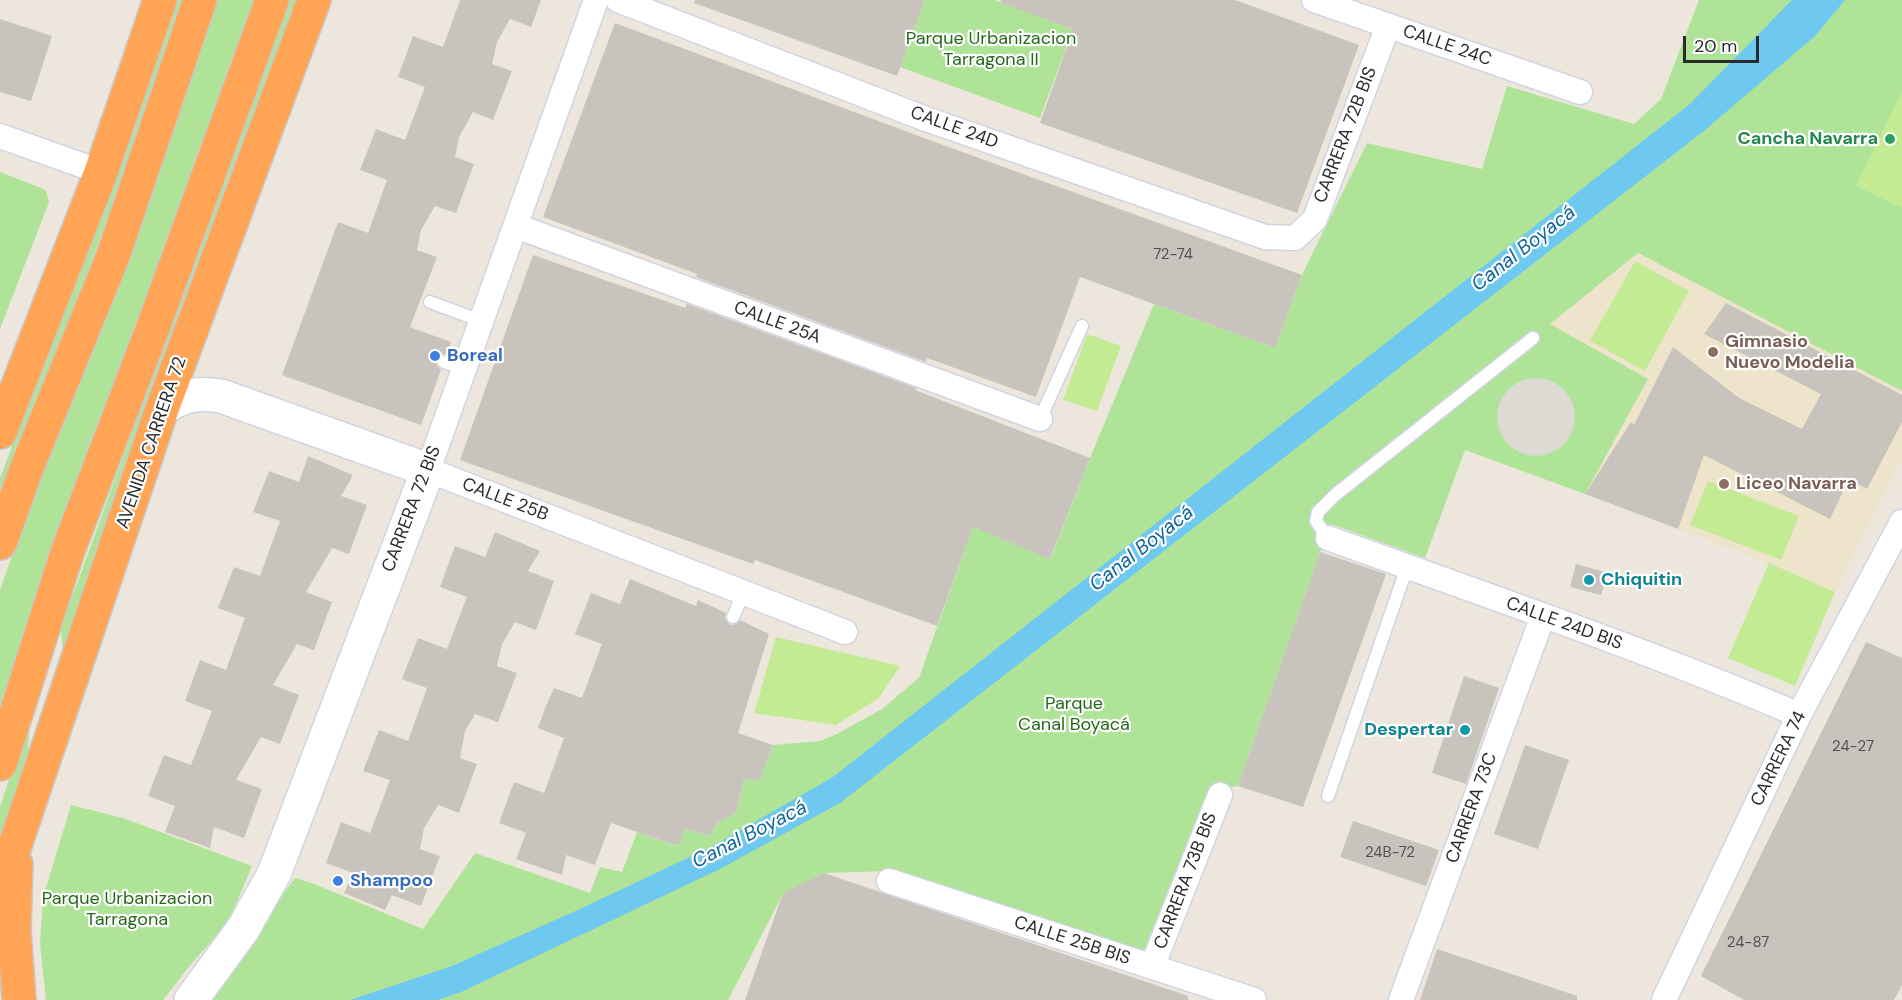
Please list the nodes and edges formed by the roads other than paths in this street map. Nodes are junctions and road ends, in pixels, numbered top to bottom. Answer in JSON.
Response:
{"nodes":[{"id":1,"x":160,"y":0,"type":"edge"},
{"id":2,"x":200,"y":0,"type":"edge"},
{"id":3,"x":272,"y":0,"type":"edge"},
{"id":4,"x":314,"y":0,"type":"edge"},
{"id":5,"x":596,"y":0,"type":"edge"},
{"id":6,"x":618,"y":0,"type":"edge"},
{"id":7,"x":1314,"y":0,"type":"edge"},
{"id":8,"x":1388,"y":26,"type":"junction"},
{"id":9,"x":1580,"y":92,"type":"dead end"},
{"id":10,"x":0,"y":136,"type":"edge"},
{"id":11,"x":101,"y":172,"type":"junction"},
{"id":12,"x":516,"y":225,"type":"junction"},
{"id":13,"x":1295,"y":238,"type":"joint"},
{"id":14,"x":430,"y":302,"type":"dead end"},
{"id":15,"x":481,"y":321,"type":"junction"},
{"id":16,"x":1082,"y":326,"type":"dead end"},
{"id":17,"x":1533,"y":338,"type":"dead end"},
{"id":18,"x":162,"y":409,"type":"junction"},
{"id":19,"x":1040,"y":419,"type":"joint"},
{"id":20,"x":0,"y":432,"type":"edge"},
{"id":21,"x":428,"y":470,"type":"junction"},
{"id":22,"x":1902,"y":522,"type":"edge"},
{"id":23,"x":1328,"y":538,"type":"joint"},
{"id":24,"x":0,"y":543,"type":"edge"},
{"id":25,"x":1407,"y":567,"type":"junction"},
{"id":26,"x":744,"y":592,"type":"junction"},
{"id":27,"x":733,"y":616,"type":"dead end"},
{"id":28,"x":1543,"y":616,"type":"junction"},
{"id":29,"x":845,"y":632,"type":"dead end"},
{"id":30,"x":38,"y":647,"type":"junction"},
{"id":31,"x":1799,"y":715,"type":"junction"},
{"id":32,"x":51,"y":741,"type":"junction"},
{"id":33,"x":0,"y":764,"type":"edge"},
{"id":34,"x":1220,"y":795,"type":"dead end"},
{"id":35,"x":1328,"y":796,"type":"dead end"},
{"id":36,"x":18,"y":840,"type":"junction"},
{"id":37,"x":889,"y":881,"type":"dead end"},
{"id":38,"x":0,"y":890,"type":"edge"},
{"id":39,"x":1152,"y":967,"type":"junction"},
{"id":40,"x":1668,"y":999,"type":"edge"},
{"id":41,"x":20,"y":1000,"type":"edge"},
{"id":42,"x":191,"y":1000,"type":"edge"},
{"id":43,"x":1254,"y":1000,"type":"edge"},
{"id":44,"x":1401,"y":1000,"type":"edge"}],
"edges":[{"from":1,"to":11,"type":"highway"},
{"from":2,"to":24,"type":"highway"},
{"from":3,"to":30,"type":"highway","name":"AVENIDA CARRERA 72"},
{"from":4,"to":18,"type":"highway","name":"AVENIDA CARRERA 72"},
{"from":5,"to":12,"type":"street","name":"CARRERA 72 BIS"},
{"from":6,"to":13,"type":"street","name":"CALLE 24D"},
{"from":7,"to":8,"type":"street","name":"CALLE 24C"},
{"from":8,"to":9,"type":"street","name":"CALLE 24C"},
{"from":8,"to":13,"type":"street","name":"CARRERA 72B BIS"},
{"from":10,"to":11,"type":"street"},
{"from":11,"to":20,"type":"highway"},
{"from":12,"to":15,"type":"street","name":"CARRERA 72 BIS"},
{"from":12,"to":19,"type":"street","name":"CALLE 25A"},
{"from":14,"to":15,"type":"lane"},
{"from":15,"to":21,"type":"street","name":"CARRERA 72 BIS"},
{"from":16,"to":19,"type":"lane"},
{"from":17,"to":23,"type":"lane"},
{"from":18,"to":21,"type":"street","name":"CALLE 25B"},
{"from":18,"to":32,"type":"highway","name":"AVENIDA CARRERA 72"},
{"from":21,"to":26,"type":"street","name":"CALLE 25B"},
{"from":21,"to":42,"type":"street","name":"CARRERA 72 BIS"},
{"from":22,"to":31,"type":"street","name":"CARRERA 74"},
{"from":23,"to":25,"type":"street","name":"CALLE 24D BIS"},
{"from":25,"to":28,"type":"street","name":"CALLE 24D BIS"},
{"from":25,"to":35,"type":"lane"},
{"from":26,"to":27,"type":"lane"},
{"from":26,"to":29,"type":"street","name":"CALLE 25B"},
{"from":28,"to":31,"type":"street","name":"CALLE 24D BIS"},
{"from":28,"to":44,"type":"street","name":"CARRERA 73C"},
{"from":30,"to":32,"type":"highway"},
{"from":30,"to":33,"type":"highway","name":"AVENIDA CARRERA 72"},
{"from":31,"to":40,"type":"street","name":"CARRERA 74"},
{"from":32,"to":36,"type":"highway","name":"AVENIDA CARRERA 72"},
{"from":34,"to":39,"type":"street","name":"CARRERA 73B BIS"},
{"from":36,"to":38,"type":"highway","name":"AVENIDA CARRERA 72"},
{"from":36,"to":41,"type":"highway"},
{"from":37,"to":39,"type":"street","name":"CALLE 25B BIS"},
{"from":39,"to":43,"type":"street","name":"CALLE 25B BIS"}]}
